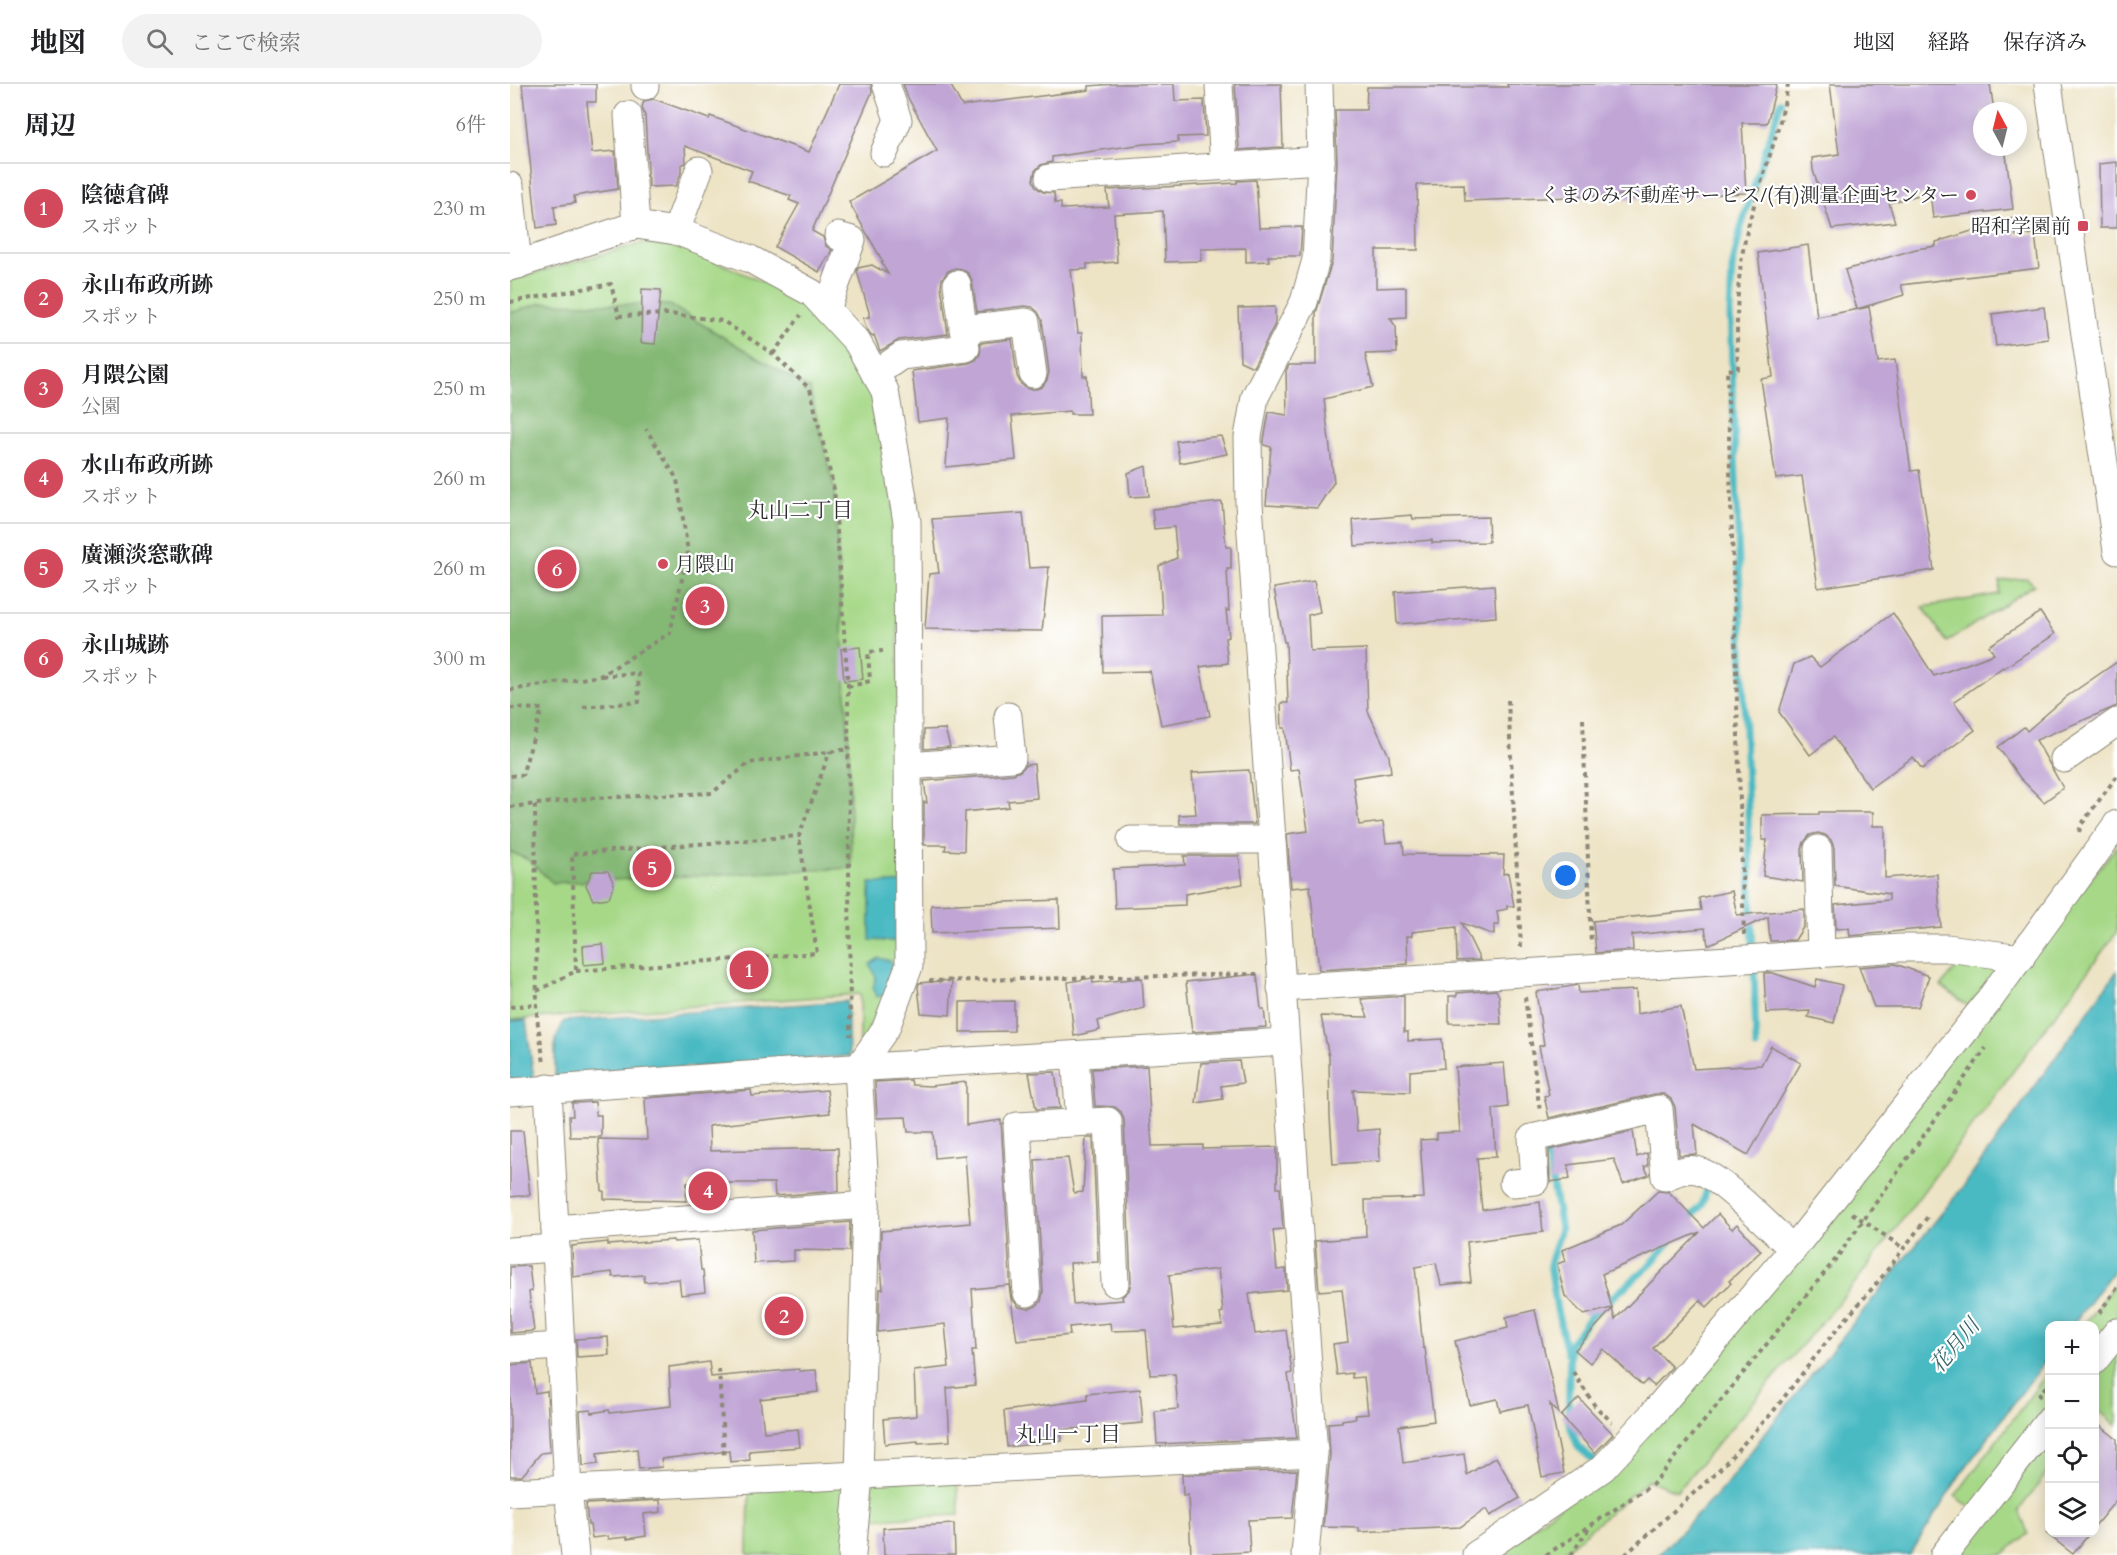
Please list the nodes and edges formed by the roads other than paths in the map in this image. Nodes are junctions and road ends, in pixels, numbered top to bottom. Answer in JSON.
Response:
{"nodes":[{"id":1,"x":885,"y":84,"type":"edge"},
{"id":2,"x":1319,"y":84,"type":"edge"},
{"id":3,"x":2048,"y":84,"type":"edge"},
{"id":4,"x":1219,"y":85,"type":"edge"},
{"id":5,"x":628,"y":115,"type":"dead end"},
{"id":6,"x":884,"y":153,"type":"dead end"},
{"id":7,"x":1321,"y":160,"type":"junction"},
{"id":8,"x":1224,"y":167,"type":"junction"},
{"id":9,"x":699,"y":170,"type":"dead end"},
{"id":10,"x":1049,"y":178,"type":"dead end"},
{"id":11,"x":510,"y":186,"type":"edge"},
{"id":12,"x":636,"y":225,"type":"junction"},
{"id":13,"x":676,"y":231,"type":"junction"},
{"id":14,"x":838,"y":236,"type":"dead end"},
{"id":15,"x":514,"y":266,"type":"edge"},
{"id":16,"x":957,"y":284,"type":"dead end"},
{"id":17,"x":816,"y":309,"type":"junction"},
{"id":18,"x":963,"y":329,"type":"junction"},
{"id":19,"x":875,"y":374,"type":"junction"},
{"id":20,"x":1033,"y":374,"type":"dead end"},
{"id":21,"x":2117,"y":551,"type":"edge"},
{"id":22,"x":1008,"y":716,"type":"dead end"},
{"id":23,"x":2117,"y":722,"type":"edge"},
{"id":24,"x":2064,"y":759,"type":"dead end"},
{"id":25,"x":909,"y":766,"type":"junction"},
{"id":26,"x":2117,"y":824,"type":"edge"},
{"id":27,"x":1131,"y":840,"type":"dead end"},
{"id":28,"x":1271,"y":840,"type":"junction"},
{"id":29,"x":1818,"y":849,"type":"dead end"},
{"id":30,"x":1821,"y":952,"type":"junction"},
{"id":31,"x":2020,"y":958,"type":"junction"},
{"id":32,"x":1281,"y":988,"type":"junction"},
{"id":33,"x":1285,"y":1042,"type":"junction"},
{"id":34,"x":1076,"y":1055,"type":"junction"},
{"id":35,"x":858,"y":1068,"type":"junction"},
{"id":36,"x":548,"y":1088,"type":"junction"},
{"id":37,"x":510,"y":1092,"type":"edge"},
{"id":38,"x":1080,"y":1122,"type":"junction"},
{"id":39,"x":1513,"y":1183,"type":"dead end"},
{"id":40,"x":866,"y":1205,"type":"junction"},
{"id":41,"x":556,"y":1239,"type":"junction"},
{"id":42,"x":1793,"y":1249,"type":"junction"},
{"id":43,"x":510,"y":1251,"type":"edge"},
{"id":44,"x":1115,"y":1283,"type":"dead end"},
{"id":45,"x":1027,"y":1293,"type":"dead end"},
{"id":46,"x":2107,"y":1324,"type":"edge"},
{"id":47,"x":561,"y":1346,"type":"junction"},
{"id":48,"x":2099,"y":1347,"type":"edge"},
{"id":49,"x":510,"y":1349,"type":"edge"},
{"id":50,"x":2045,"y":1424,"type":"edge"},
{"id":51,"x":1314,"y":1454,"type":"junction"},
{"id":52,"x":859,"y":1476,"type":"junction"},
{"id":53,"x":568,"y":1490,"type":"junction"},
{"id":54,"x":510,"y":1492,"type":"edge"},
{"id":55,"x":575,"y":1555,"type":"edge"},
{"id":56,"x":852,"y":1555,"type":"edge"},
{"id":57,"x":1305,"y":1555,"type":"edge"},
{"id":58,"x":1476,"y":1555,"type":"edge"},
{"id":59,"x":1944,"y":1555,"type":"edge"}],
"edges":[{"from":1,"to":6,"type":"street"},
{"from":2,"to":7,"type":"street"},
{"from":3,"to":21,"type":"street"},
{"from":4,"to":8,"type":"street"},
{"from":5,"to":12,"type":"street"},
{"from":7,"to":8,"type":"street"},
{"from":7,"to":28,"type":"street"},
{"from":8,"to":10,"type":"street"},
{"from":9,"to":13,"type":"street"},
{"from":11,"to":15,"type":"street"},
{"from":12,"to":13,"type":"street"},
{"from":12,"to":15,"type":"street"},
{"from":13,"to":17,"type":"street"},
{"from":14,"to":17,"type":"street"},
{"from":16,"to":18,"type":"street"},
{"from":17,"to":19,"type":"street"},
{"from":18,"to":19,"type":"street"},
{"from":18,"to":20,"type":"street"},
{"from":19,"to":25,"type":"street"},
{"from":22,"to":25,"type":"street"},
{"from":23,"to":24,"type":"street"},
{"from":25,"to":35,"type":"street"},
{"from":26,"to":31,"type":"street"},
{"from":27,"to":28,"type":"street"},
{"from":28,"to":32,"type":"street"},
{"from":29,"to":30,"type":"street"},
{"from":30,"to":31,"type":"street"},
{"from":30,"to":32,"type":"street"},
{"from":31,"to":42,"type":"street"},
{"from":32,"to":33,"type":"street"},
{"from":33,"to":34,"type":"street"},
{"from":33,"to":51,"type":"street"},
{"from":34,"to":35,"type":"street"},
{"from":34,"to":38,"type":"street"},
{"from":35,"to":36,"type":"street"},
{"from":35,"to":40,"type":"street"},
{"from":36,"to":37,"type":"street"},
{"from":36,"to":41,"type":"street"},
{"from":38,"to":44,"type":"street"},
{"from":38,"to":45,"type":"street"},
{"from":39,"to":42,"type":"street"},
{"from":40,"to":41,"type":"street"},
{"from":40,"to":52,"type":"street"},
{"from":41,"to":43,"type":"street"},
{"from":41,"to":47,"type":"street"},
{"from":42,"to":58,"type":"street"},
{"from":46,"to":48,"type":"street"},
{"from":47,"to":49,"type":"street"},
{"from":47,"to":53,"type":"street"},
{"from":50,"to":59,"type":"street"},
{"from":51,"to":52,"type":"street"},
{"from":51,"to":57,"type":"street"},
{"from":52,"to":53,"type":"street"},
{"from":52,"to":56,"type":"street"},
{"from":53,"to":54,"type":"street"},
{"from":53,"to":55,"type":"street"}]}
